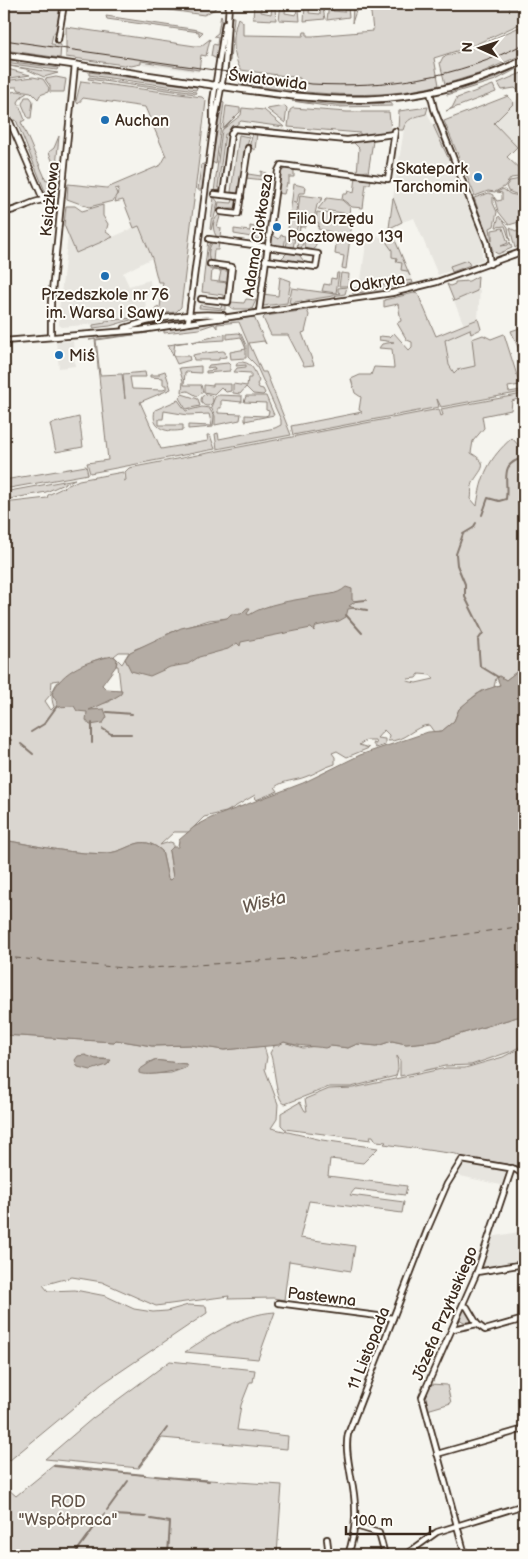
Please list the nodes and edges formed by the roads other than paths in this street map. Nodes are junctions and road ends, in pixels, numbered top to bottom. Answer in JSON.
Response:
{"nodes":[{"id":1,"x":64,"y":4,"type":"edge"},
{"id":2,"x":229,"y":4,"type":"edge"},
{"id":3,"x":58,"y":40,"type":"dead end"},
{"id":4,"x":4,"y":55,"type":"edge"},
{"id":5,"x":524,"y":60,"type":"edge"},
{"id":6,"x":75,"y":65,"type":"junction"},
{"id":7,"x":218,"y":86,"type":"junction"},
{"id":8,"x":430,"y":92,"type":"junction"},
{"id":9,"x":4,"y":116,"type":"edge"},
{"id":10,"x":248,"y":148,"type":"dead end"},
{"id":11,"x":214,"y":194,"type":"dead end"},
{"id":12,"x":223,"y":195,"type":"junction"},
{"id":13,"x":241,"y":198,"type":"junction"},
{"id":14,"x":43,"y":199,"type":"junction"},
{"id":15,"x":51,"y":200,"type":"dead end"},
{"id":16,"x":4,"y":212,"type":"edge"},
{"id":17,"x":221,"y":212,"type":"dead end"},
{"id":18,"x":209,"y":239,"type":"dead end"},
{"id":19,"x":267,"y":247,"type":"junction"},
{"id":20,"x":524,"y":251,"type":"edge"},
{"id":21,"x":265,"y":260,"type":"junction"},
{"id":22,"x":210,"y":264,"type":"dead end"},
{"id":23,"x":490,"y":264,"type":"junction"},
{"id":24,"x":202,"y":299,"type":"dead end"},
{"id":25,"x":259,"y":312,"type":"junction"},
{"id":26,"x":189,"y":315,"type":"junction"},
{"id":27,"x":230,"y":315,"type":"junction"},
{"id":28,"x":188,"y":323,"type":"junction"},
{"id":29,"x":120,"y":330,"type":"junction"},
{"id":30,"x":51,"y":336,"type":"junction"},
{"id":31,"x":4,"y":341,"type":"edge"},
{"id":32,"x":512,"y":1168,"type":"junction"},
{"id":33,"x":524,"y":1181,"type":"edge"},
{"id":34,"x":524,"y":1264,"type":"edge"},
{"id":35,"x":476,"y":1272,"type":"junction"},
{"id":36,"x":278,"y":1303,"type":"dead end"},
{"id":37,"x":463,"y":1305,"type":"junction"},
{"id":38,"x":393,"y":1318,"type":"junction"},
{"id":39,"x":524,"y":1319,"type":"edge"},
{"id":40,"x":476,"y":1324,"type":"junction"},
{"id":41,"x":453,"y":1329,"type":"junction"},
{"id":42,"x":524,"y":1429,"type":"edge"},
{"id":43,"x":437,"y":1454,"type":"junction"},
{"id":44,"x":524,"y":1505,"type":"edge"},
{"id":45,"x":356,"y":1526,"type":"junction"},
{"id":46,"x":457,"y":1526,"type":"junction"},
{"id":47,"x":327,"y":1539,"type":"dead end"},
{"id":48,"x":329,"y":1555,"type":"edge"},
{"id":49,"x":348,"y":1555,"type":"edge"},
{"id":50,"x":385,"y":1555,"type":"edge"},
{"id":51,"x":406,"y":1555,"type":"edge"},
{"id":52,"x":465,"y":1555,"type":"edge"}],
"edges":[{"from":1,"to":3,"type":"street"},
{"from":2,"to":7,"type":"street"},
{"from":4,"to":6,"type":"street","name":"Światowida"},
{"from":5,"to":8,"type":"street","name":"Światowida"},
{"from":6,"to":7,"type":"street","name":"Światowida"},
{"from":6,"to":30,"type":"street","name":"Książkowa"},
{"from":7,"to":8,"type":"street","name":"Światowida"},
{"from":7,"to":26,"type":"street"},
{"from":8,"to":23,"type":"street"},
{"from":9,"to":14,"type":"street"},
{"from":10,"to":13,"type":"street"},
{"from":11,"to":12,"type":"street"},
{"from":12,"to":13,"type":"street"},
{"from":12,"to":19,"type":"street","name":"Adama Ciołkosza"},
{"from":13,"to":17,"type":"street"},
{"from":14,"to":15,"type":"street"},
{"from":14,"to":16,"type":"street"},
{"from":18,"to":19,"type":"street"},
{"from":19,"to":21,"type":"street","name":"Adama Ciołkosza"},
{"from":19,"to":21,"type":"street"},
{"from":20,"to":23,"type":"street","name":"Odkryta"},
{"from":21,"to":25,"type":"street","name":"Adama Ciołkosza"},
{"from":22,"to":24,"type":"street"},
{"from":23,"to":25,"type":"street","name":"Odkryta"},
{"from":25,"to":27,"type":"street","name":"Odkryta"},
{"from":26,"to":27,"type":"street","name":"Odkryta"},
{"from":26,"to":28,"type":"street"},
{"from":26,"to":29,"type":"street","name":"Odkryta"},
{"from":27,"to":28,"type":"street","name":"Odkryta"},
{"from":28,"to":29,"type":"street","name":"Odkryta"},
{"from":29,"to":30,"type":"street","name":"Odkryta"},
{"from":30,"to":31,"type":"street","name":"Odkryta"},
{"from":32,"to":33,"type":"street"},
{"from":32,"to":35,"type":"street","name":"Józefa Przyłuskiego"},
{"from":32,"to":38,"type":"street","name":"11 Listopada"},
{"from":34,"to":35,"type":"street"},
{"from":35,"to":37,"type":"street","name":"Józefa Przyłuskiego"},
{"from":36,"to":38,"type":"street","name":"Pastewna"},
{"from":37,"to":40,"type":"street"},
{"from":37,"to":41,"type":"street","name":"Józefa Przyłuskiego"},
{"from":38,"to":45,"type":"street","name":"11 Listopada"},
{"from":39,"to":40,"type":"street"},
{"from":40,"to":41,"type":"street"},
{"from":41,"to":43,"type":"street","name":"Józefa Przyłuskiego"},
{"from":42,"to":43,"type":"street"},
{"from":43,"to":46,"type":"street","name":"Józefa Przyłuskiego"},
{"from":44,"to":46,"type":"street"},
{"from":45,"to":49,"type":"street","name":"11 Listopada"},
{"from":45,"to":50,"type":"street"},
{"from":46,"to":51,"type":"street"},
{"from":46,"to":52,"type":"street","name":"Józefa Przyłuskiego"},
{"from":47,"to":48,"type":"street"}]}
